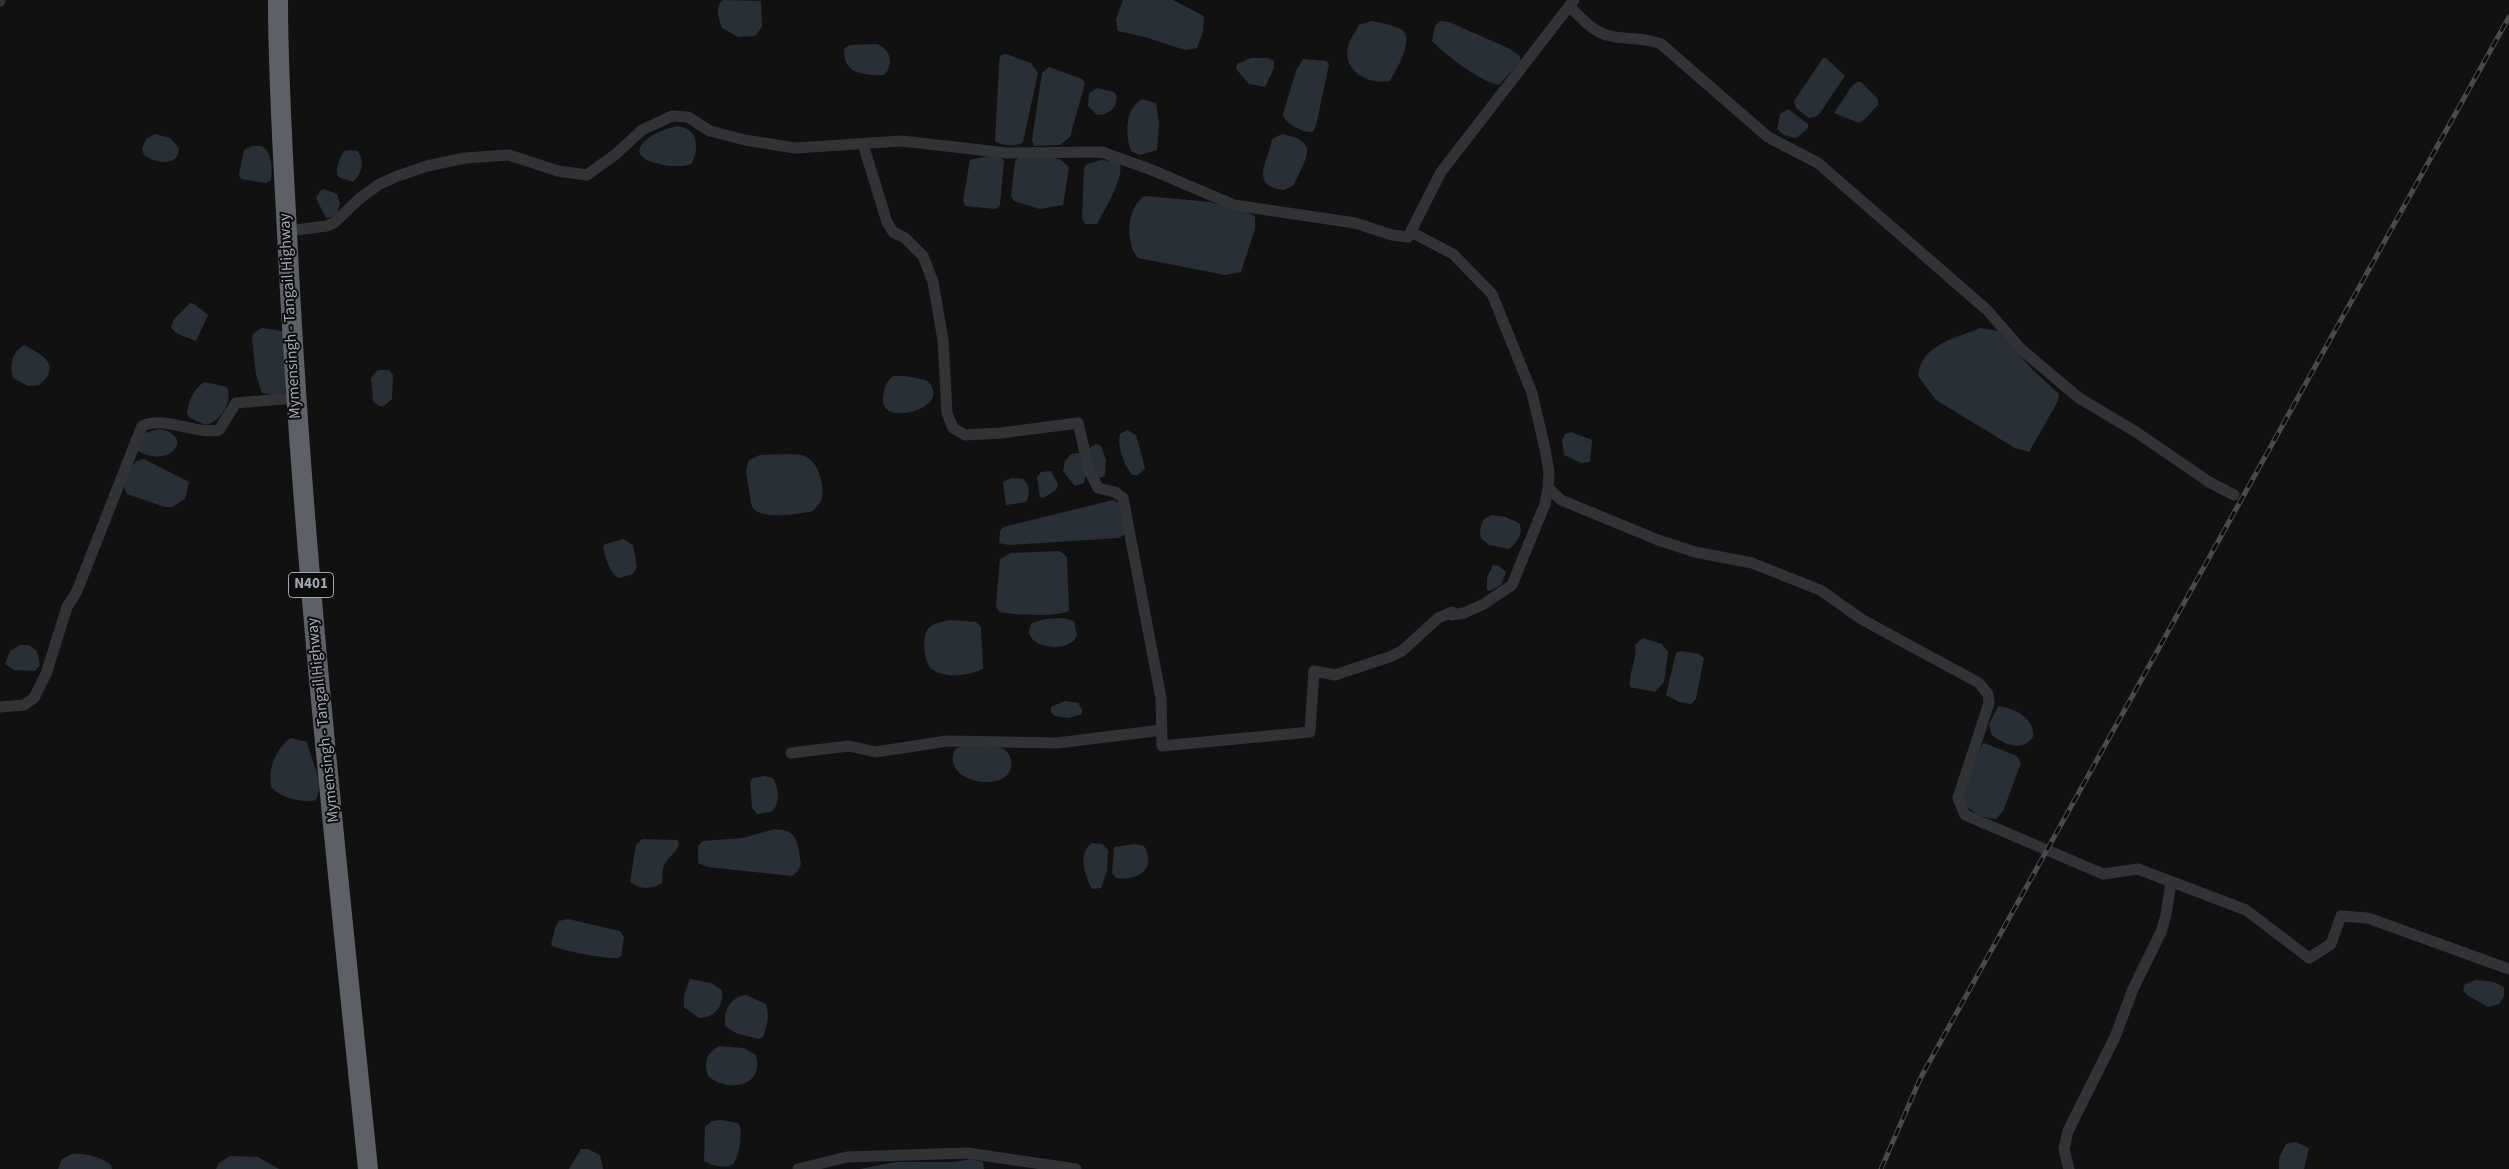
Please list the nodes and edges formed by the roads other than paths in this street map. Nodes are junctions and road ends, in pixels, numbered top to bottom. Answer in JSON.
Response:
{"nodes":[{"id":1,"x":278,"y":0,"type":"edge"},
{"id":2,"x":1571,"y":3,"type":"edge"},
{"id":3,"x":863,"y":144,"type":"junction"},
{"id":4,"x":287,"y":231,"type":"junction"},
{"id":5,"x":1411,"y":232,"type":"junction"},
{"id":6,"x":295,"y":398,"type":"junction"},
{"id":7,"x":1548,"y":488,"type":"junction"},
{"id":8,"x":2234,"y":495,"type":"dead end"},
{"id":9,"x":0,"y":707,"type":"edge"},
{"id":10,"x":1162,"y":730,"type":"junction"},
{"id":11,"x":791,"y":753,"type":"dead end"},
{"id":12,"x":2171,"y":882,"type":"junction"},
{"id":13,"x":2509,"y":969,"type":"edge"},
{"id":14,"x":368,"y":1169,"type":"edge"},
{"id":15,"x":798,"y":1169,"type":"edge"},
{"id":16,"x":1076,"y":1169,"type":"edge"},
{"id":17,"x":2069,"y":1169,"type":"edge"}],
"edges":[{"from":1,"to":4,"type":"highway","name":"Mymensingh - Tangail Highway","number":"N401"},
{"from":2,"to":5,"type":"street"},
{"from":2,"to":8,"type":"street"},
{"from":3,"to":4,"type":"street"},
{"from":3,"to":5,"type":"street"},
{"from":3,"to":10,"type":"street"},
{"from":4,"to":6,"type":"highway","name":"Mymensingh - Tangail Highway","number":"N401"},
{"from":5,"to":7,"type":"street"},
{"from":6,"to":9,"type":"street"},
{"from":6,"to":14,"type":"highway","name":"Mymensingh - Tangail Highway","number":"N401"},
{"from":7,"to":10,"type":"street"},
{"from":7,"to":12,"type":"street"},
{"from":10,"to":11,"type":"street"},
{"from":12,"to":13,"type":"street"},
{"from":12,"to":17,"type":"street"},
{"from":15,"to":16,"type":"street"}]}
